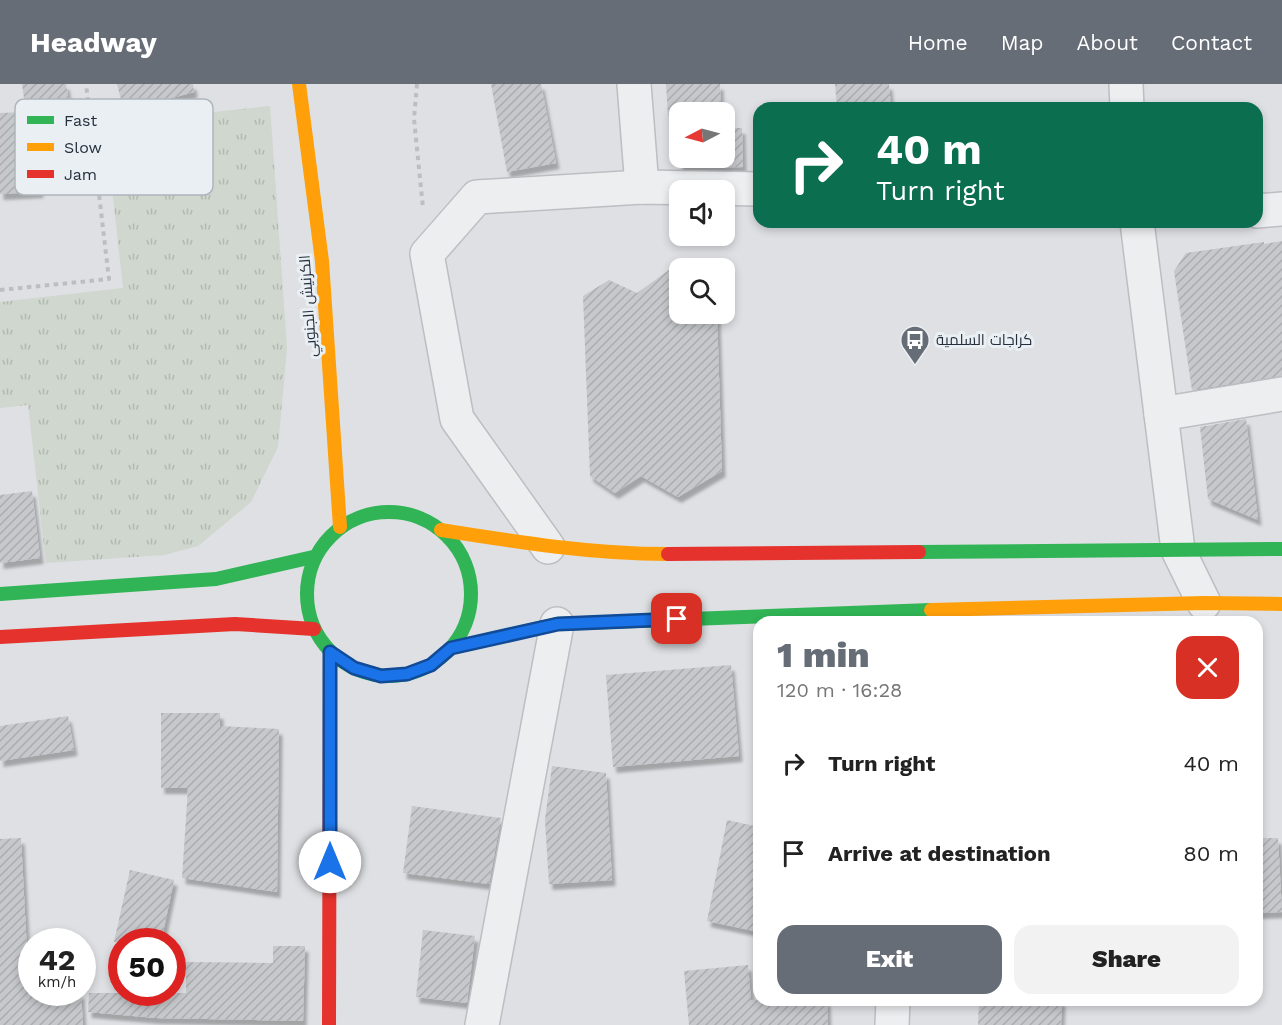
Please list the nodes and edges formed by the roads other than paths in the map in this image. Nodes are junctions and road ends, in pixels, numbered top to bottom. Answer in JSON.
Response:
{"nodes":[{"id":1,"x":299,"y":84,"type":"edge"},
{"id":2,"x":634,"y":84,"type":"edge"},
{"id":3,"x":1126,"y":84,"type":"edge"},
{"id":4,"x":1127,"y":102,"type":"edge"},
{"id":5,"x":642,"y":187,"type":"junction"},
{"id":6,"x":753,"y":189,"type":"edge"},
{"id":7,"x":1282,"y":209,"type":"edge"},
{"id":8,"x":1263,"y":211,"type":"edge"},
{"id":9,"x":1138,"y":228,"type":"edge"},
{"id":10,"x":1282,"y":394,"type":"edge"},
{"id":11,"x":1161,"y":414,"type":"junction"},
{"id":12,"x":340,"y":527,"type":"junction"},
{"id":13,"x":441,"y":530,"type":"junction"},
{"id":14,"x":548,"y":547,"type":"junction"},
{"id":15,"x":1282,"y":549,"type":"edge"},
{"id":16,"x":1178,"y":550,"type":"junction"},
{"id":17,"x":314,"y":557,"type":"junction"},
{"id":18,"x":0,"y":594,"type":"edge"},
{"id":19,"x":1204,"y":603,"type":"junction"},
{"id":20,"x":1282,"y":604,"type":"edge"},
{"id":21,"x":917,"y":616,"type":"edge"},
{"id":22,"x":753,"y":620,"type":"edge"},
{"id":23,"x":558,"y":624,"type":"junction"},
{"id":24,"x":314,"y":629,"type":"junction"},
{"id":25,"x":0,"y":637,"type":"edge"},
{"id":26,"x":451,"y":648,"type":"junction"},
{"id":27,"x":330,"y":652,"type":"junction"},
{"id":28,"x":894,"y":1006,"type":"edge"},
{"id":29,"x":329,"y":1025,"type":"edge"},
{"id":30,"x":482,"y":1025,"type":"edge"},
{"id":31,"x":892,"y":1025,"type":"edge"}],
"edges":[{"from":1,"to":12,"type":"main road","name":"الكرنيش الجنوبي"},
{"from":2,"to":5,"type":"street"},
{"from":3,"to":4,"type":"street"},
{"from":5,"to":6,"type":"street"},
{"from":5,"to":14,"type":"street"},
{"from":7,"to":8,"type":"street"},
{"from":9,"to":11,"type":"street"},
{"from":10,"to":11,"type":"street"},
{"from":11,"to":16,"type":"street"},
{"from":12,"to":13,"type":"main road"},
{"from":12,"to":17,"type":"main road"},
{"from":13,"to":14,"type":"main road"},
{"from":13,"to":26,"type":"main road"},
{"from":14,"to":16,"type":"main road"},
{"from":15,"to":16,"type":"main road"},
{"from":16,"to":19,"type":"street"},
{"from":17,"to":18,"type":"main road"},
{"from":17,"to":24,"type":"main road"},
{"from":19,"to":20,"type":"main road"},
{"from":19,"to":21,"type":"main road"},
{"from":22,"to":23,"type":"main road"},
{"from":23,"to":26,"type":"main road"},
{"from":23,"to":30,"type":"street"},
{"from":24,"to":25,"type":"main road"},
{"from":24,"to":27,"type":"main road"},
{"from":26,"to":27,"type":"main road"},
{"from":27,"to":29,"type":"main road"},
{"from":28,"to":31,"type":"street"}]}
